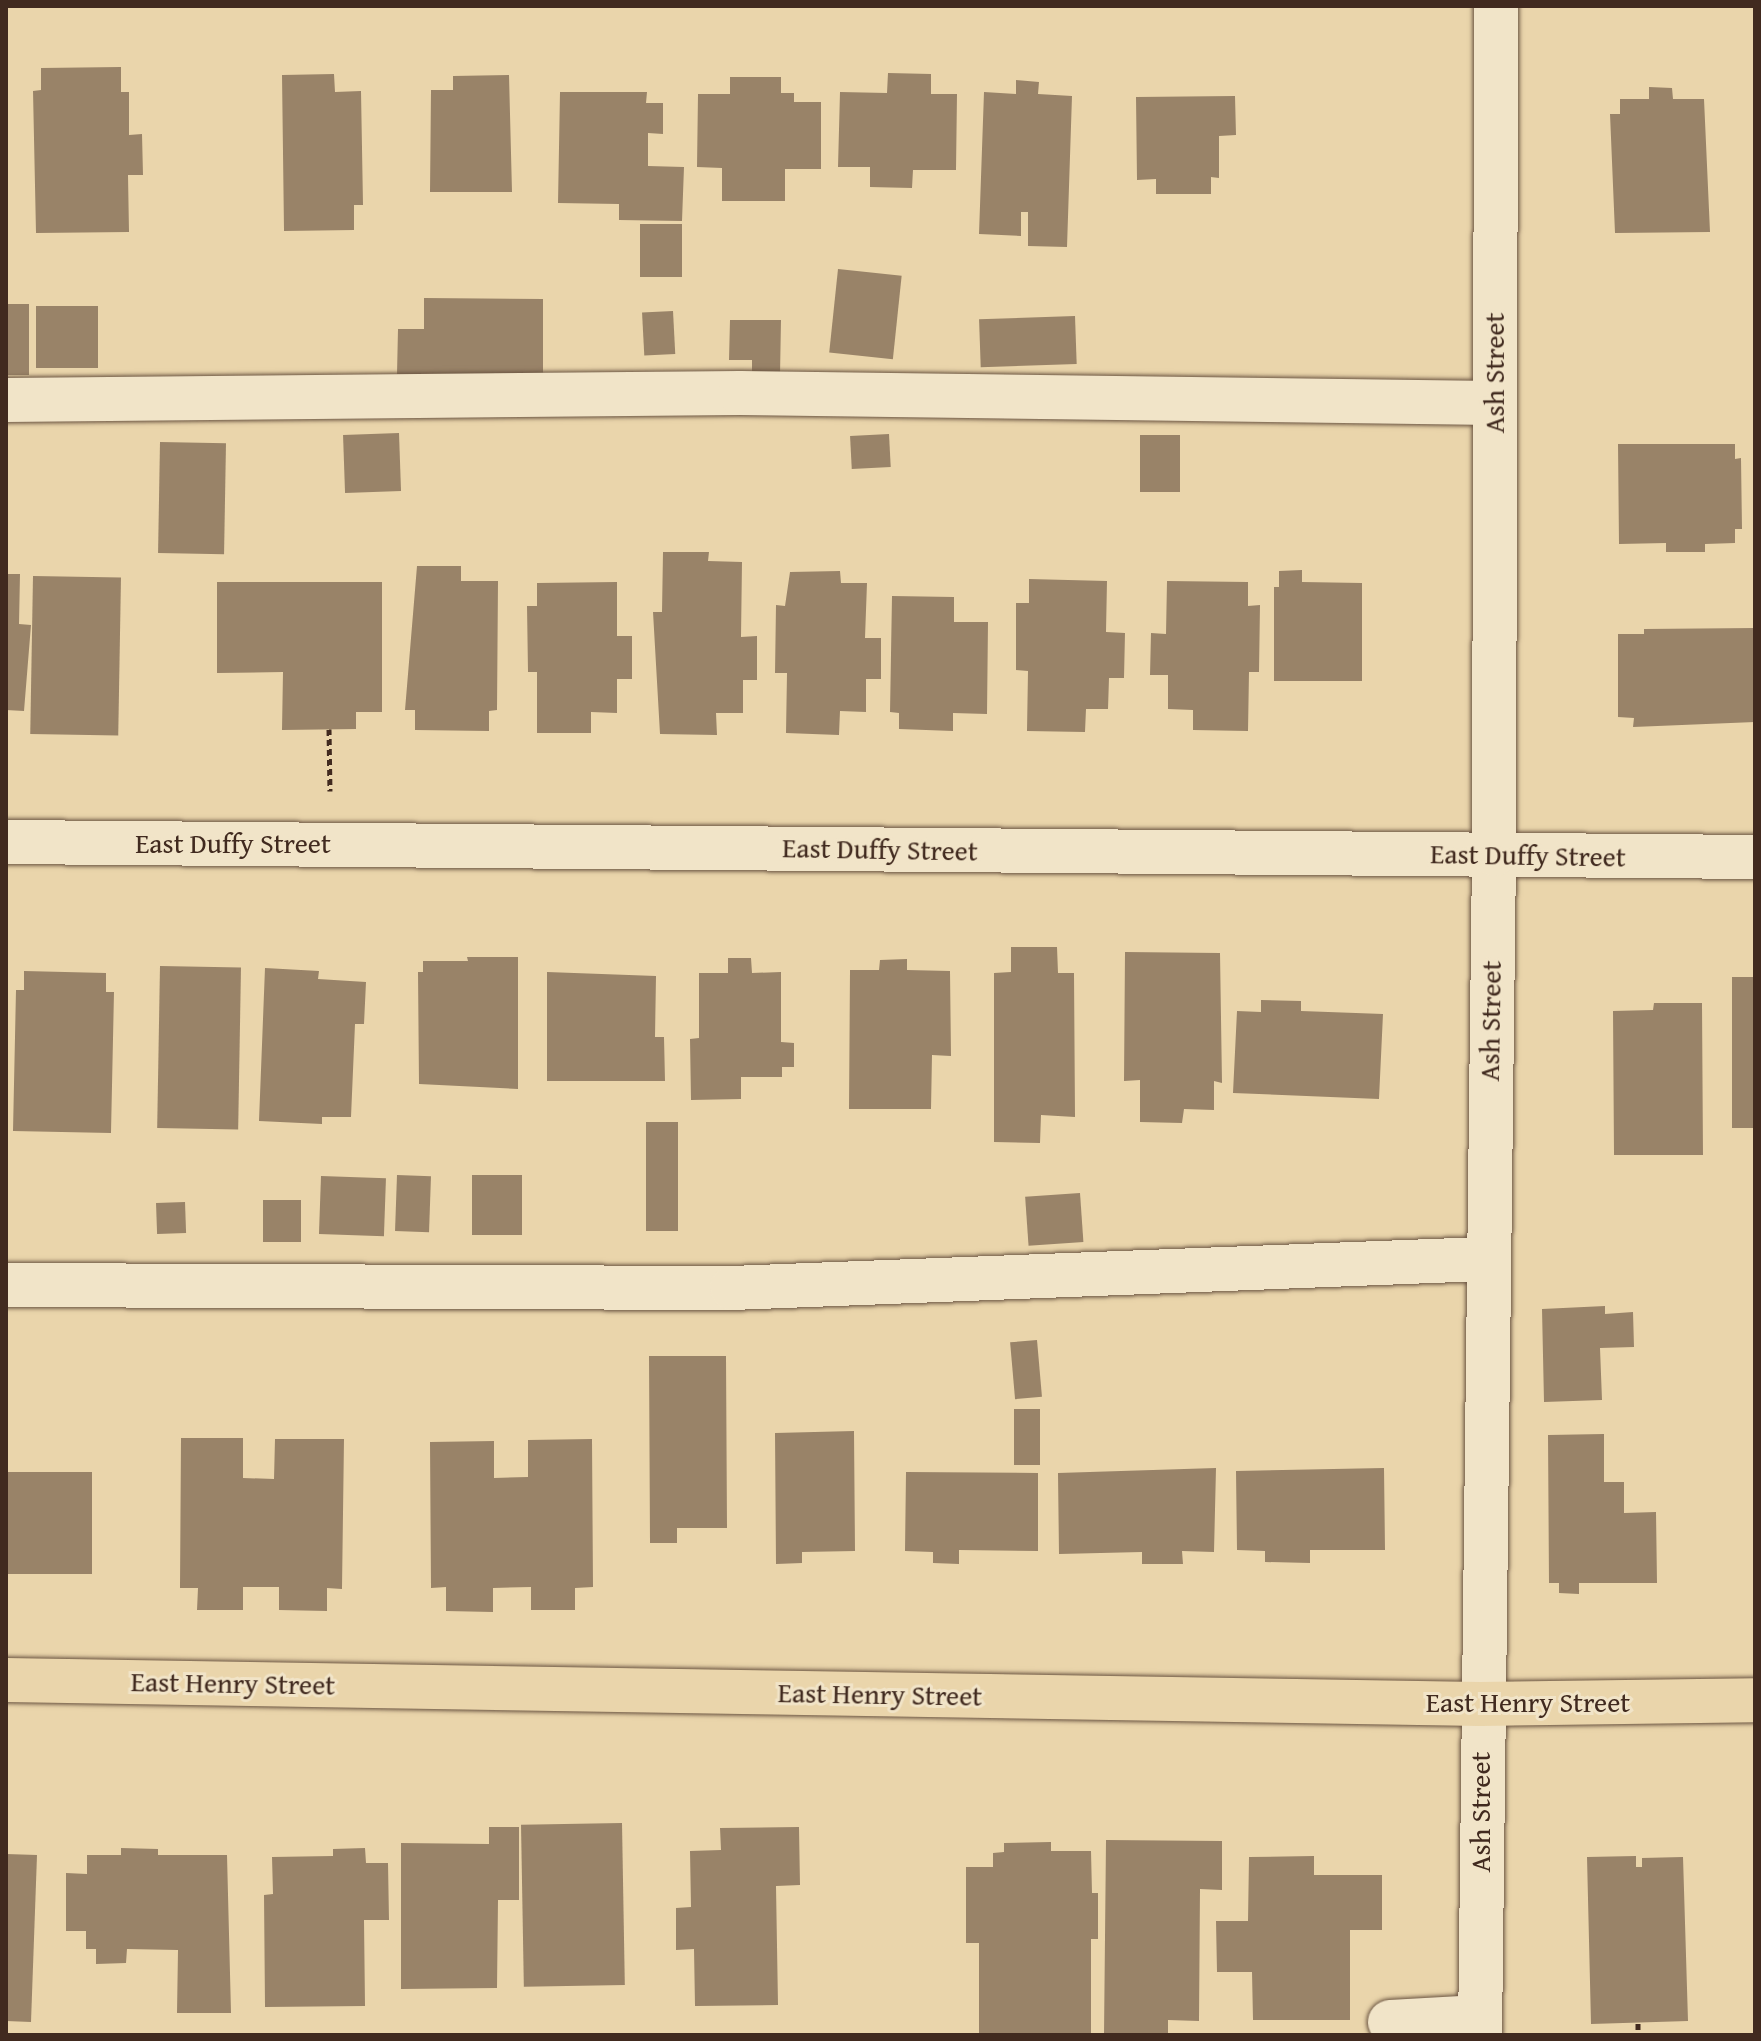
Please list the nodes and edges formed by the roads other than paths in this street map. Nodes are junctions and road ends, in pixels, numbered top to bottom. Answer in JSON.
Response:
{"nodes":[{"id":1,"x":1496,"y":6,"type":"edge"},
{"id":2,"x":6,"y":400,"type":"edge"},
{"id":3,"x":1494,"y":403,"type":"junction"},
{"id":4,"x":6,"y":842,"type":"edge"},
{"id":5,"x":1494,"y":854,"type":"junction"},
{"id":6,"x":1755,"y":857,"type":"edge"},
{"id":7,"x":1485,"y":1259,"type":"junction"},
{"id":8,"x":6,"y":1285,"type":"edge"},
{"id":9,"x":6,"y":1680,"type":"edge"},
{"id":10,"x":1755,"y":1700,"type":"edge"},
{"id":11,"x":1480,"y":1704,"type":"junction"},
{"id":12,"x":1390,"y":2022,"type":"dead end"},
{"id":13,"x":1480,"y":2026,"type":"edge"}],
"edges":[{"from":1,"to":3,"type":"street","name":"Ash Street"},
{"from":2,"to":3,"type":"street"},
{"from":3,"to":5,"type":"street","name":"Ash Street"},
{"from":4,"to":5,"type":"street","name":"East Duffy Street"},
{"from":5,"to":6,"type":"street","name":"East Duffy Street"},
{"from":5,"to":7,"type":"street","name":"Ash Street"},
{"from":7,"to":8,"type":"street"},
{"from":7,"to":11,"type":"street","name":"Ash Street"},
{"from":9,"to":11,"type":"main road","name":"East Henry Street"},
{"from":10,"to":11,"type":"main road","name":"East Henry Street"},
{"from":11,"to":13,"type":"street","name":"Ash Street"},
{"from":12,"to":13,"type":"street"}]}
